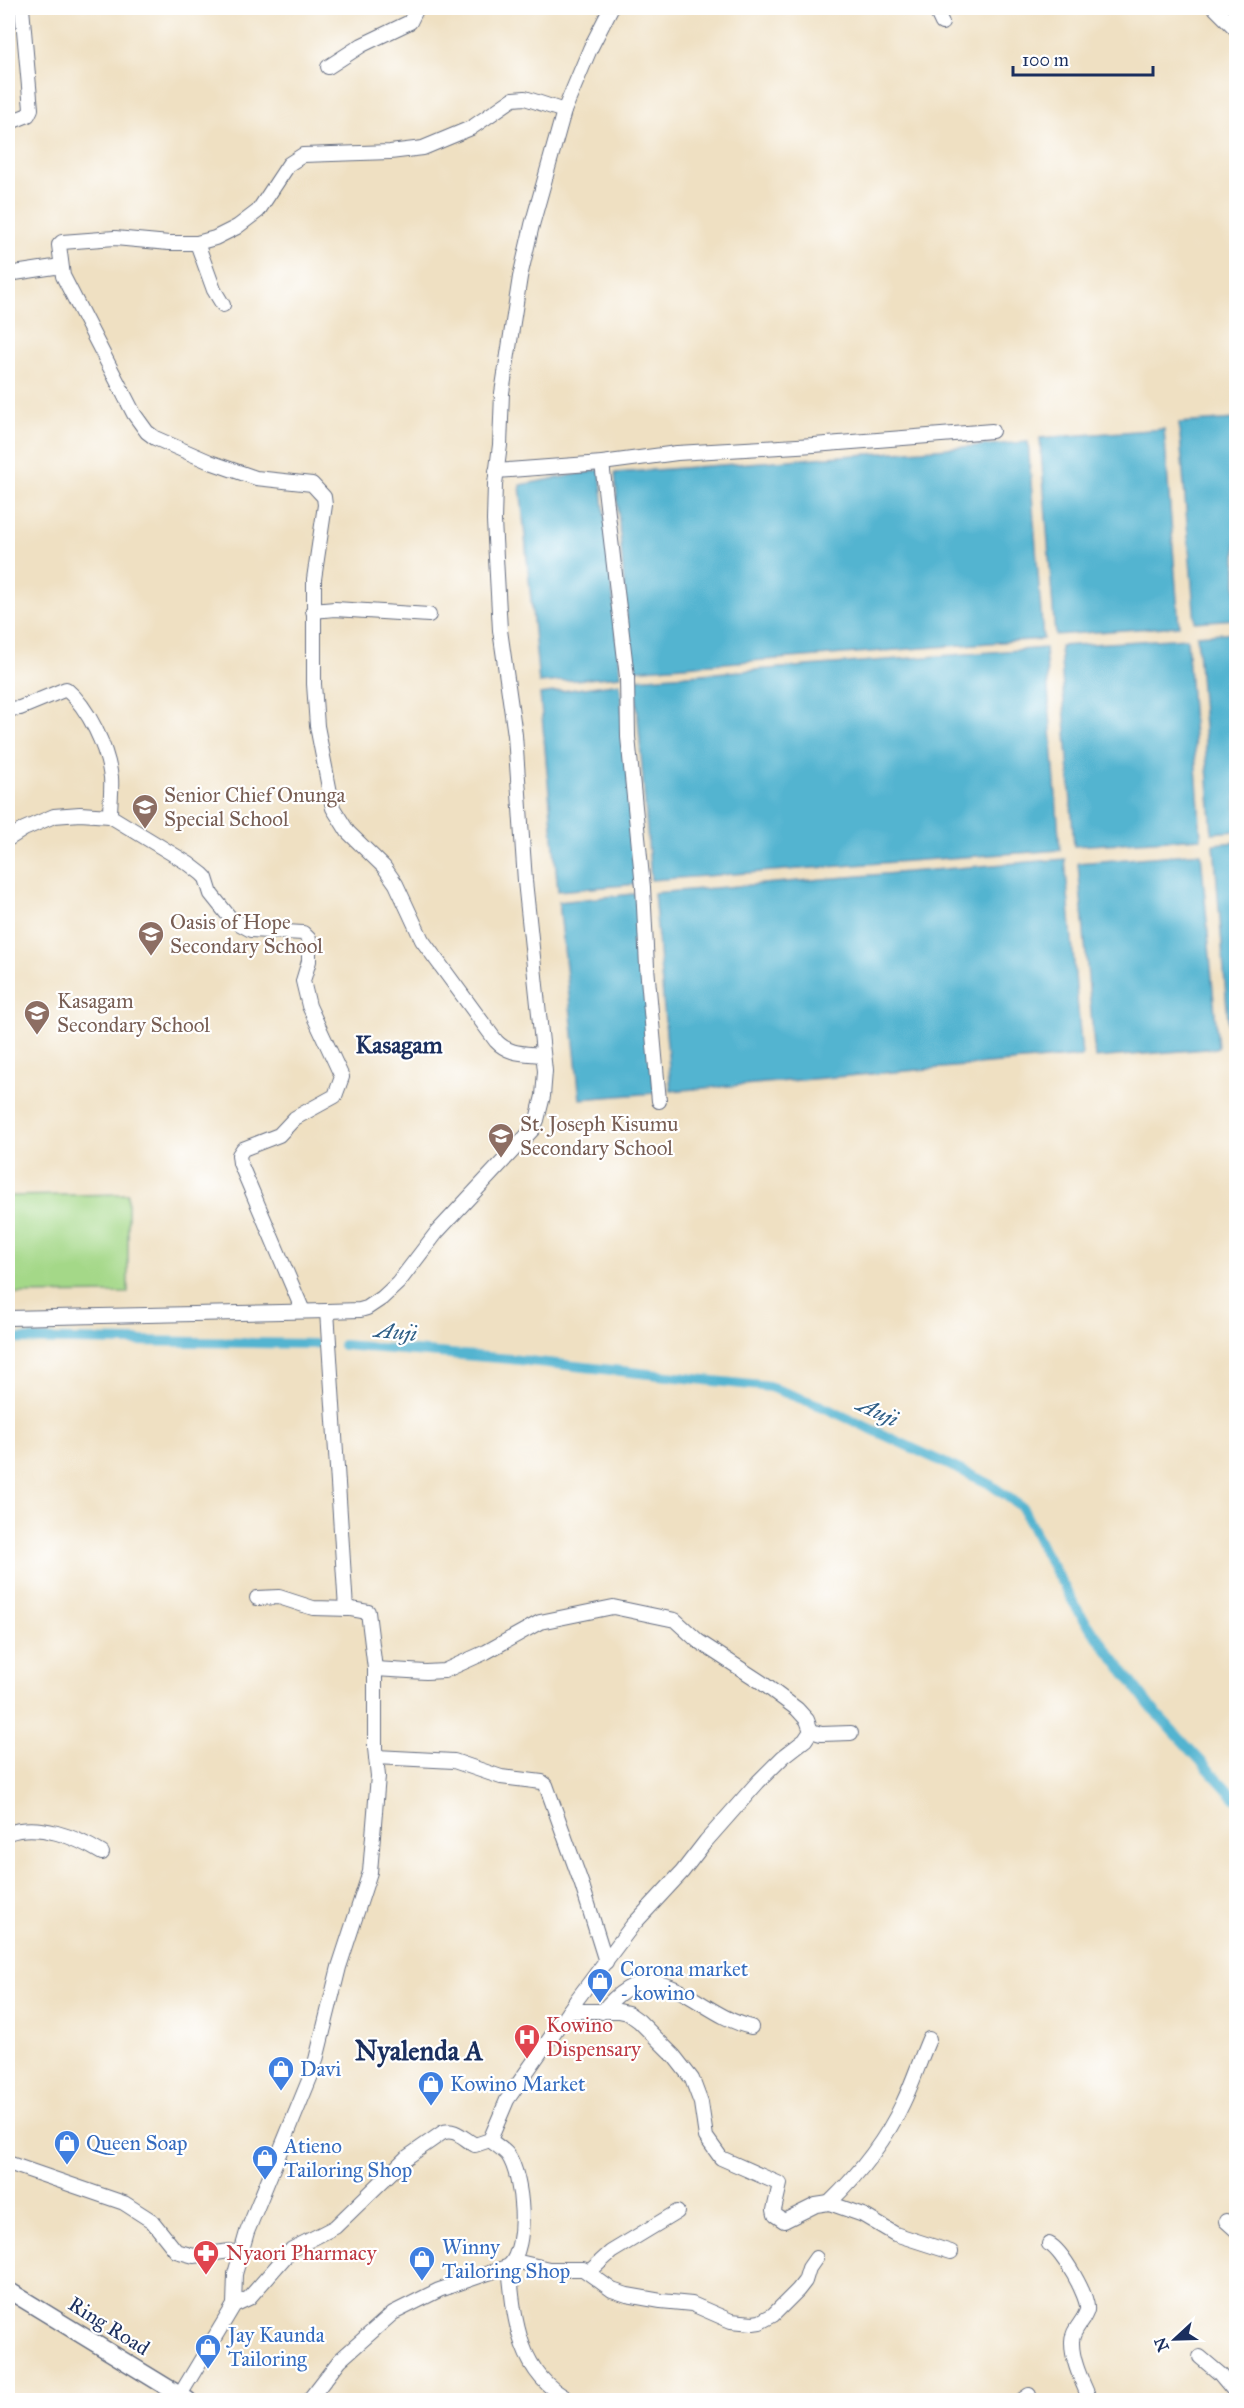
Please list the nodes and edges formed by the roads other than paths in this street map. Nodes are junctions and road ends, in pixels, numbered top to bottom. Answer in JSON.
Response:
{"nodes":[{"id":1,"x":22,"y":8,"type":"edge"},
{"id":2,"x":417,"y":8,"type":"edge"},
{"id":3,"x":611,"y":8,"type":"edge"},
{"id":4,"x":935,"y":8,"type":"edge"},
{"id":5,"x":1215,"y":8,"type":"edge"},
{"id":6,"x":942,"y":23,"type":"dead end"},
{"id":7,"x":1236,"y":29,"type":"edge"},
{"id":8,"x":328,"y":67,"type":"dead end"},
{"id":9,"x":564,"y":111,"type":"junction"},
{"id":10,"x":8,"y":123,"type":"edge"},
{"id":11,"x":197,"y":243,"type":"junction"},
{"id":12,"x":61,"y":266,"type":"junction"},
{"id":13,"x":8,"y":274,"type":"edge"},
{"id":14,"x":223,"y":305,"type":"dead end"},
{"id":15,"x":993,"y":431,"type":"dead end"},
{"id":16,"x":602,"y":463,"type":"junction"},
{"id":17,"x":496,"y":471,"type":"junction"},
{"id":18,"x":313,"y":611,"type":"junction"},
{"id":19,"x":429,"y":615,"type":"dead end"},
{"id":20,"x":8,"y":709,"type":"edge"},
{"id":21,"x":110,"y":816,"type":"junction"},
{"id":22,"x":8,"y":839,"type":"edge"},
{"id":23,"x":543,"y":1055,"type":"junction"},
{"id":24,"x":658,"y":1101,"type":"dead end"},
{"id":25,"x":303,"y":1311,"type":"junction"},
{"id":26,"x":327,"y":1311,"type":"junction"},
{"id":27,"x":8,"y":1318,"type":"edge"},
{"id":28,"x":257,"y":1598,"type":"dead end"},
{"id":29,"x":346,"y":1609,"type":"junction"},
{"id":30,"x":375,"y":1669,"type":"junction"},
{"id":31,"x":811,"y":1731,"type":"junction"},
{"id":32,"x":851,"y":1733,"type":"dead end"},
{"id":33,"x":376,"y":1757,"type":"junction"},
{"id":34,"x":8,"y":1833,"type":"edge"},
{"id":35,"x":102,"y":1853,"type":"dead end"},
{"id":36,"x":606,"y":1962,"type":"junction"},
{"id":37,"x":569,"y":2011,"type":"junction"},
{"id":38,"x":602,"y":2012,"type":"junction"},
{"id":39,"x":751,"y":2027,"type":"dead end"},
{"id":40,"x":929,"y":2039,"type":"dead end"},
{"id":41,"x":490,"y":2140,"type":"junction"},
{"id":42,"x":8,"y":2163,"type":"edge"},
{"id":43,"x":829,"y":2203,"type":"junction"},
{"id":44,"x":677,"y":2212,"type":"dead end"},
{"id":45,"x":1049,"y":2244,"type":"dead end"},
{"id":46,"x":951,"y":2252,"type":"dead end"},
{"id":47,"x":240,"y":2253,"type":"junction"},
{"id":48,"x":816,"y":2258,"type":"dead end"},
{"id":49,"x":512,"y":2264,"type":"junction"},
{"id":50,"x":589,"y":2272,"type":"junction"},
{"id":51,"x":8,"y":2290,"type":"edge"},
{"id":52,"x":234,"y":2305,"type":"junction"},
{"id":53,"x":1200,"y":2357,"type":"dead end"},
{"id":54,"x":1236,"y":2393,"type":"edge"},
{"id":55,"x":184,"y":2398,"type":"edge"},
{"id":56,"x":309,"y":2400,"type":"edge"},
{"id":57,"x":570,"y":2400,"type":"edge"},
{"id":58,"x":1089,"y":2400,"type":"edge"}],
"edges":[{"from":1,"to":10,"type":"street"},
{"from":2,"to":8,"type":"street"},
{"from":3,"to":9,"type":"street"},
{"from":4,"to":6,"type":"street"},
{"from":5,"to":7,"type":"street"},
{"from":9,"to":11,"type":"street"},
{"from":9,"to":17,"type":"street"},
{"from":11,"to":12,"type":"street"},
{"from":11,"to":14,"type":"street"},
{"from":12,"to":13,"type":"street"},
{"from":12,"to":18,"type":"street"},
{"from":15,"to":16,"type":"street"},
{"from":16,"to":17,"type":"street"},
{"from":16,"to":24,"type":"street"},
{"from":17,"to":23,"type":"street"},
{"from":18,"to":19,"type":"street"},
{"from":18,"to":23,"type":"street"},
{"from":20,"to":21,"type":"street"},
{"from":21,"to":22,"type":"street"},
{"from":21,"to":25,"type":"street"},
{"from":23,"to":26,"type":"street"},
{"from":25,"to":26,"type":"street"},
{"from":25,"to":27,"type":"street"},
{"from":26,"to":29,"type":"street"},
{"from":28,"to":29,"type":"street"},
{"from":29,"to":30,"type":"street"},
{"from":30,"to":31,"type":"street"},
{"from":30,"to":33,"type":"street"},
{"from":31,"to":32,"type":"street"},
{"from":31,"to":36,"type":"street"},
{"from":33,"to":36,"type":"street"},
{"from":33,"to":47,"type":"street"},
{"from":34,"to":35,"type":"street"},
{"from":36,"to":37,"type":"street"},
{"from":37,"to":38,"type":"street"},
{"from":37,"to":41,"type":"street"},
{"from":38,"to":39,"type":"street"},
{"from":38,"to":43,"type":"street"},
{"from":40,"to":43,"type":"street"},
{"from":41,"to":49,"type":"street"},
{"from":41,"to":52,"type":"street"},
{"from":42,"to":47,"type":"street"},
{"from":43,"to":46,"type":"street"},
{"from":44,"to":50,"type":"street"},
{"from":45,"to":58,"type":"street"},
{"from":47,"to":52,"type":"street"},
{"from":48,"to":50,"type":"street"},
{"from":49,"to":50,"type":"street"},
{"from":49,"to":56,"type":"street"},
{"from":49,"to":57,"type":"street"},
{"from":51,"to":55,"type":"main road","name":"Ring Road"},
{"from":52,"to":55,"type":"street"},
{"from":53,"to":54,"type":"street"}]}
